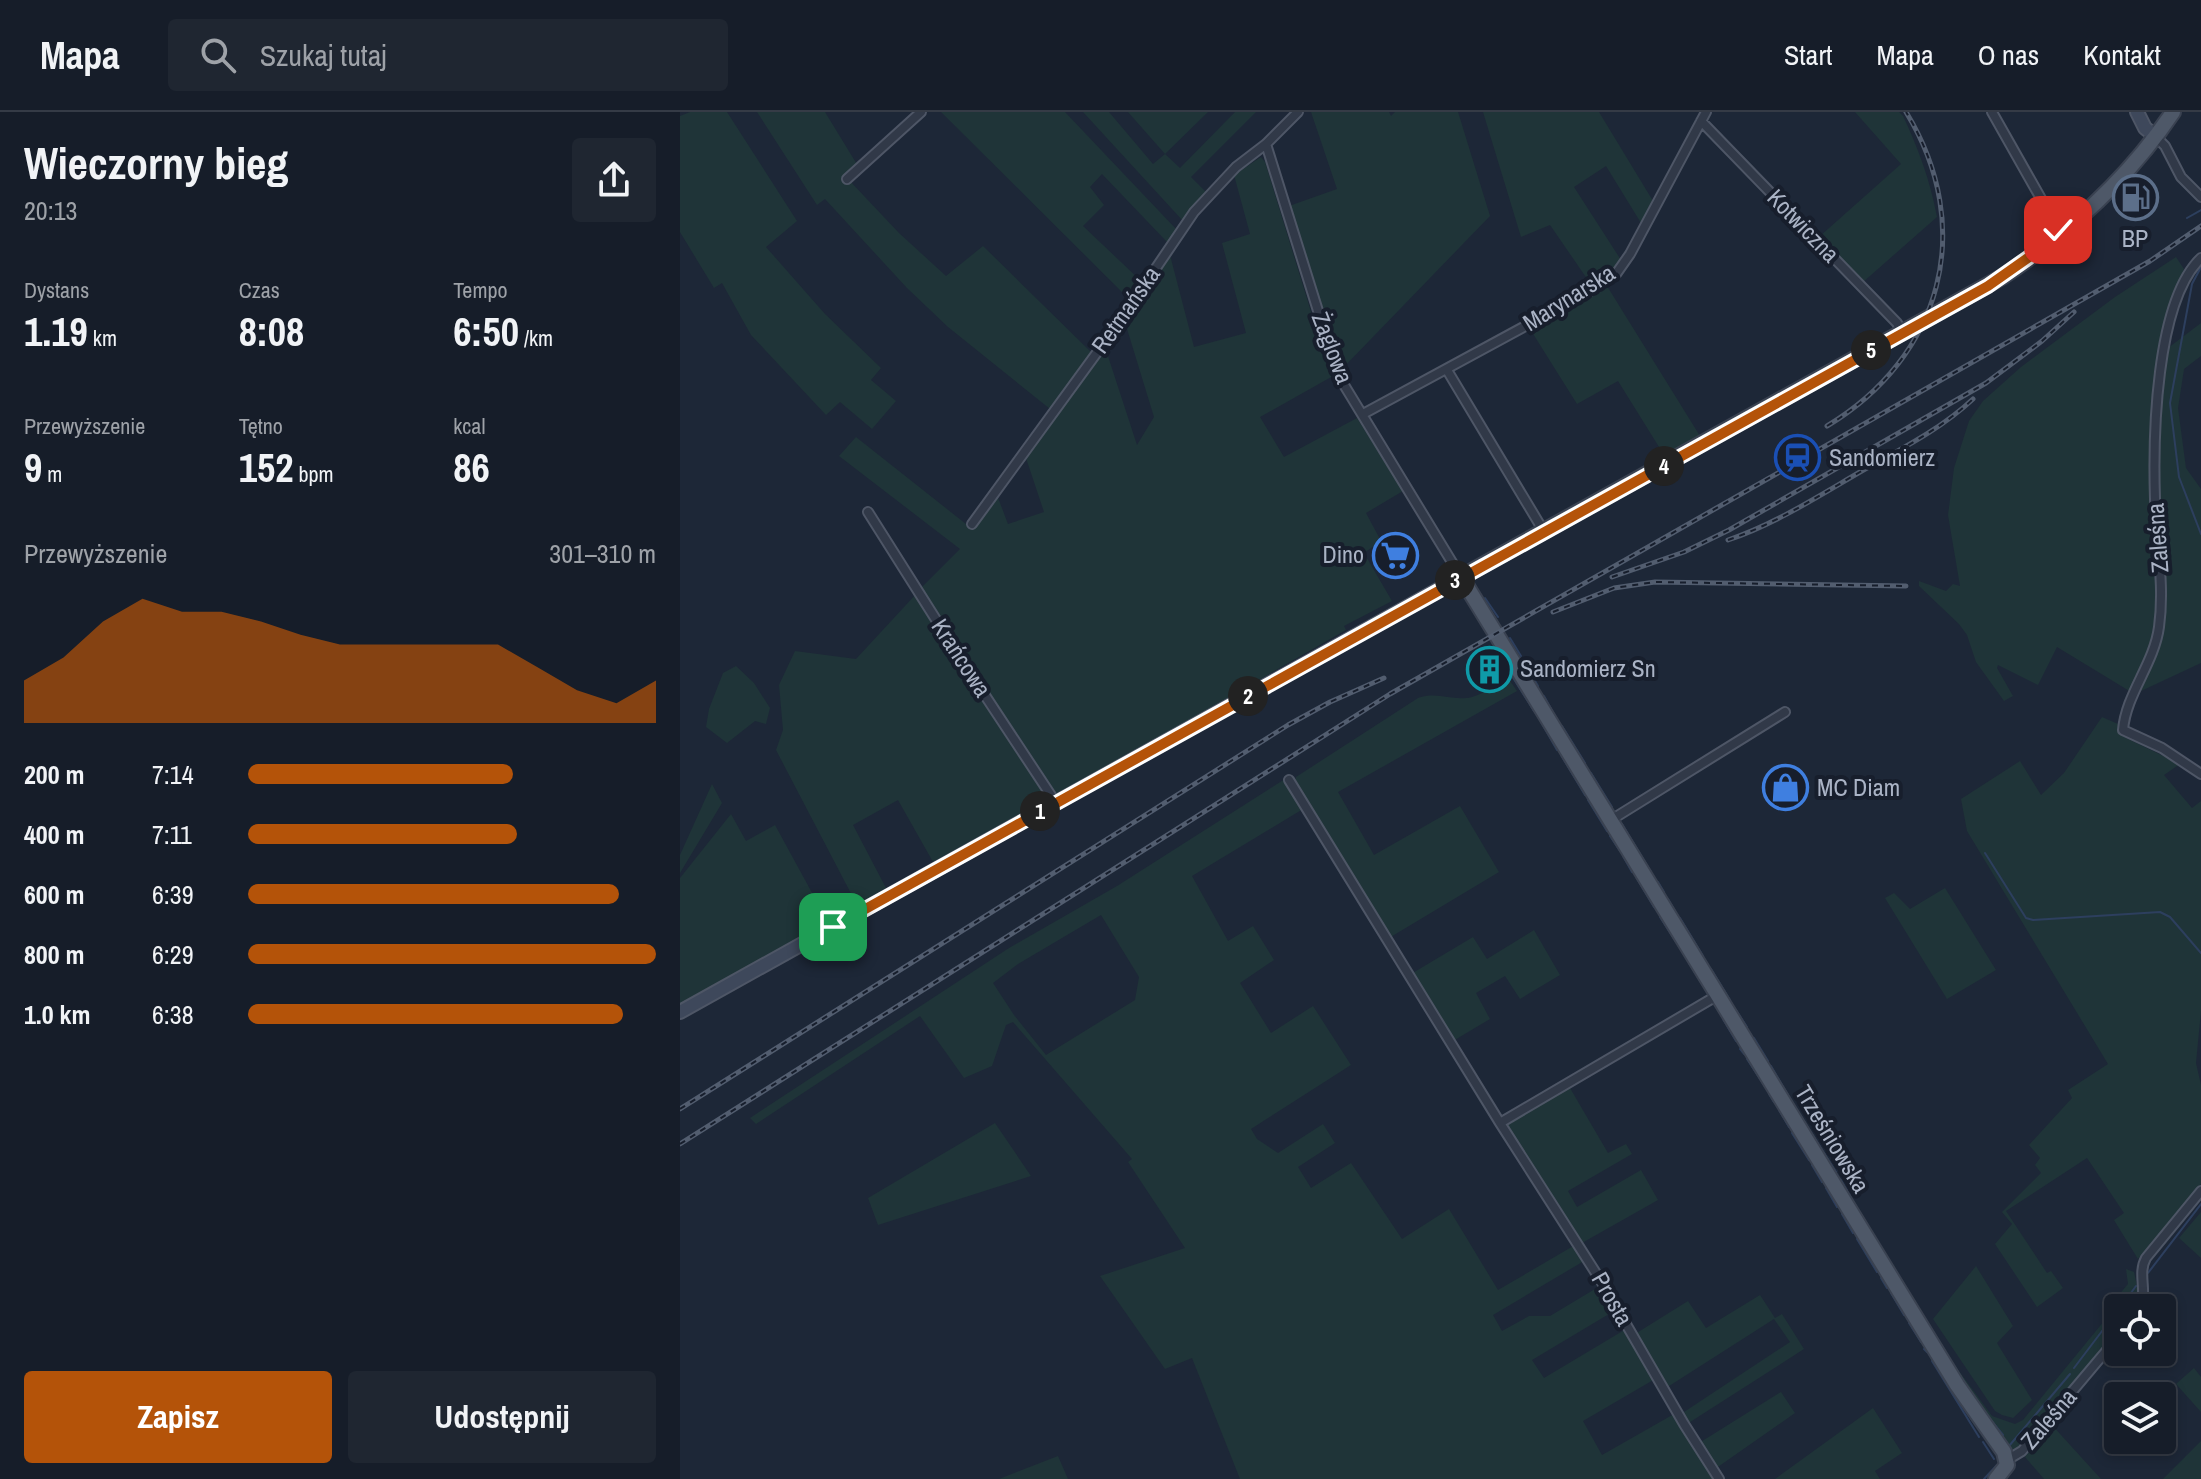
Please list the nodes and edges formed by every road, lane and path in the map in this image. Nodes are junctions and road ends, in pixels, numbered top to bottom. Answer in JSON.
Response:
{"nodes":[{"id":1,"x":921,"y":112,"type":"edge"},
{"id":2,"x":1298,"y":112,"type":"edge"},
{"id":3,"x":1706,"y":112,"type":"edge"},
{"id":4,"x":1992,"y":112,"type":"edge"},
{"id":5,"x":2137,"y":112,"type":"edge"},
{"id":6,"x":2173,"y":112,"type":"edge"},
{"id":7,"x":1701,"y":121,"type":"junction"},
{"id":8,"x":2155,"y":136,"type":"junction"},
{"id":9,"x":1266,"y":144,"type":"junction"},
{"id":10,"x":847,"y":179,"type":"dead end"},
{"id":11,"x":2200,"y":193,"type":"edge"},
{"id":12,"x":2062,"y":234,"type":"junction"},
{"id":13,"x":2201,"y":258,"type":"edge"},
{"id":14,"x":1902,"y":333,"type":"junction"},
{"id":15,"x":1447,"y":370,"type":"junction"},
{"id":16,"x":1363,"y":414,"type":"junction"},
{"id":17,"x":868,"y":512,"type":"dead end"},
{"id":18,"x":972,"y":524,"type":"dead end"},
{"id":19,"x":1543,"y":530,"type":"junction"},
{"id":20,"x":1461,"y":577,"type":"junction"},
{"id":21,"x":1785,"y":712,"type":"dead end"},
{"id":22,"x":2201,"y":774,"type":"edge"},
{"id":23,"x":1289,"y":780,"type":"dead end"},
{"id":24,"x":1056,"y":803,"type":"junction"},
{"id":25,"x":1611,"y":820,"type":"junction"},
{"id":26,"x":1718,"y":995,"type":"junction"},
{"id":27,"x":680,"y":1012,"type":"edge"},
{"id":28,"x":1500,"y":1123,"type":"junction"},
{"id":29,"x":2201,"y":1191,"type":"edge"},
{"id":30,"x":2143,"y":1294,"type":"edge"},
{"id":31,"x":2104,"y":1354,"type":"edge"},
{"id":32,"x":2007,"y":1460,"type":"junction"},
{"id":33,"x":1719,"y":1479,"type":"edge"},
{"id":34,"x":1996,"y":1479,"type":"edge"}],
"edges":[{"from":1,"to":10,"type":"street"},
{"from":2,"to":9,"type":"street","name":"Retmańska"},
{"from":3,"to":7,"type":"street","name":"Marynarska"},
{"from":4,"to":12,"type":"street"},
{"from":5,"to":8,"type":"main road"},
{"from":6,"to":8,"type":"main road"},
{"from":7,"to":14,"type":"street","name":"Kotwiczna"},
{"from":7,"to":15,"type":"street","name":"Marynarska"},
{"from":8,"to":11,"type":"street"},
{"from":8,"to":12,"type":"main road"},
{"from":9,"to":16,"type":"street","name":"Żaglowa"},
{"from":9,"to":18,"type":"street","name":"Retmańska"},
{"from":12,"to":14,"type":"main road"},
{"from":13,"to":22,"type":"street","name":"Zaleśna"},
{"from":14,"to":19,"type":"main road"},
{"from":15,"to":16,"type":"street","name":"Marynarska"},
{"from":15,"to":19,"type":"street"},
{"from":16,"to":20,"type":"street","name":"Żaglowa"},
{"from":17,"to":24,"type":"street","name":"Krańcowa"},
{"from":19,"to":20,"type":"main road"},
{"from":20,"to":24,"type":"main road"},
{"from":20,"to":25,"type":"main road","name":"Trześniowska"},
{"from":21,"to":25,"type":"street"},
{"from":23,"to":28,"type":"street","name":"Prosta"},
{"from":24,"to":27,"type":"main road"},
{"from":25,"to":26,"type":"main road","name":"Trześniowska"},
{"from":26,"to":28,"type":"street"},
{"from":26,"to":32,"type":"main road","name":"Trześniowska"},
{"from":28,"to":33,"type":"street","name":"Prosta"},
{"from":29,"to":30,"type":"street"},
{"from":31,"to":32,"type":"street","name":"Zaleśna"},
{"from":32,"to":34,"type":"main road"}]}
